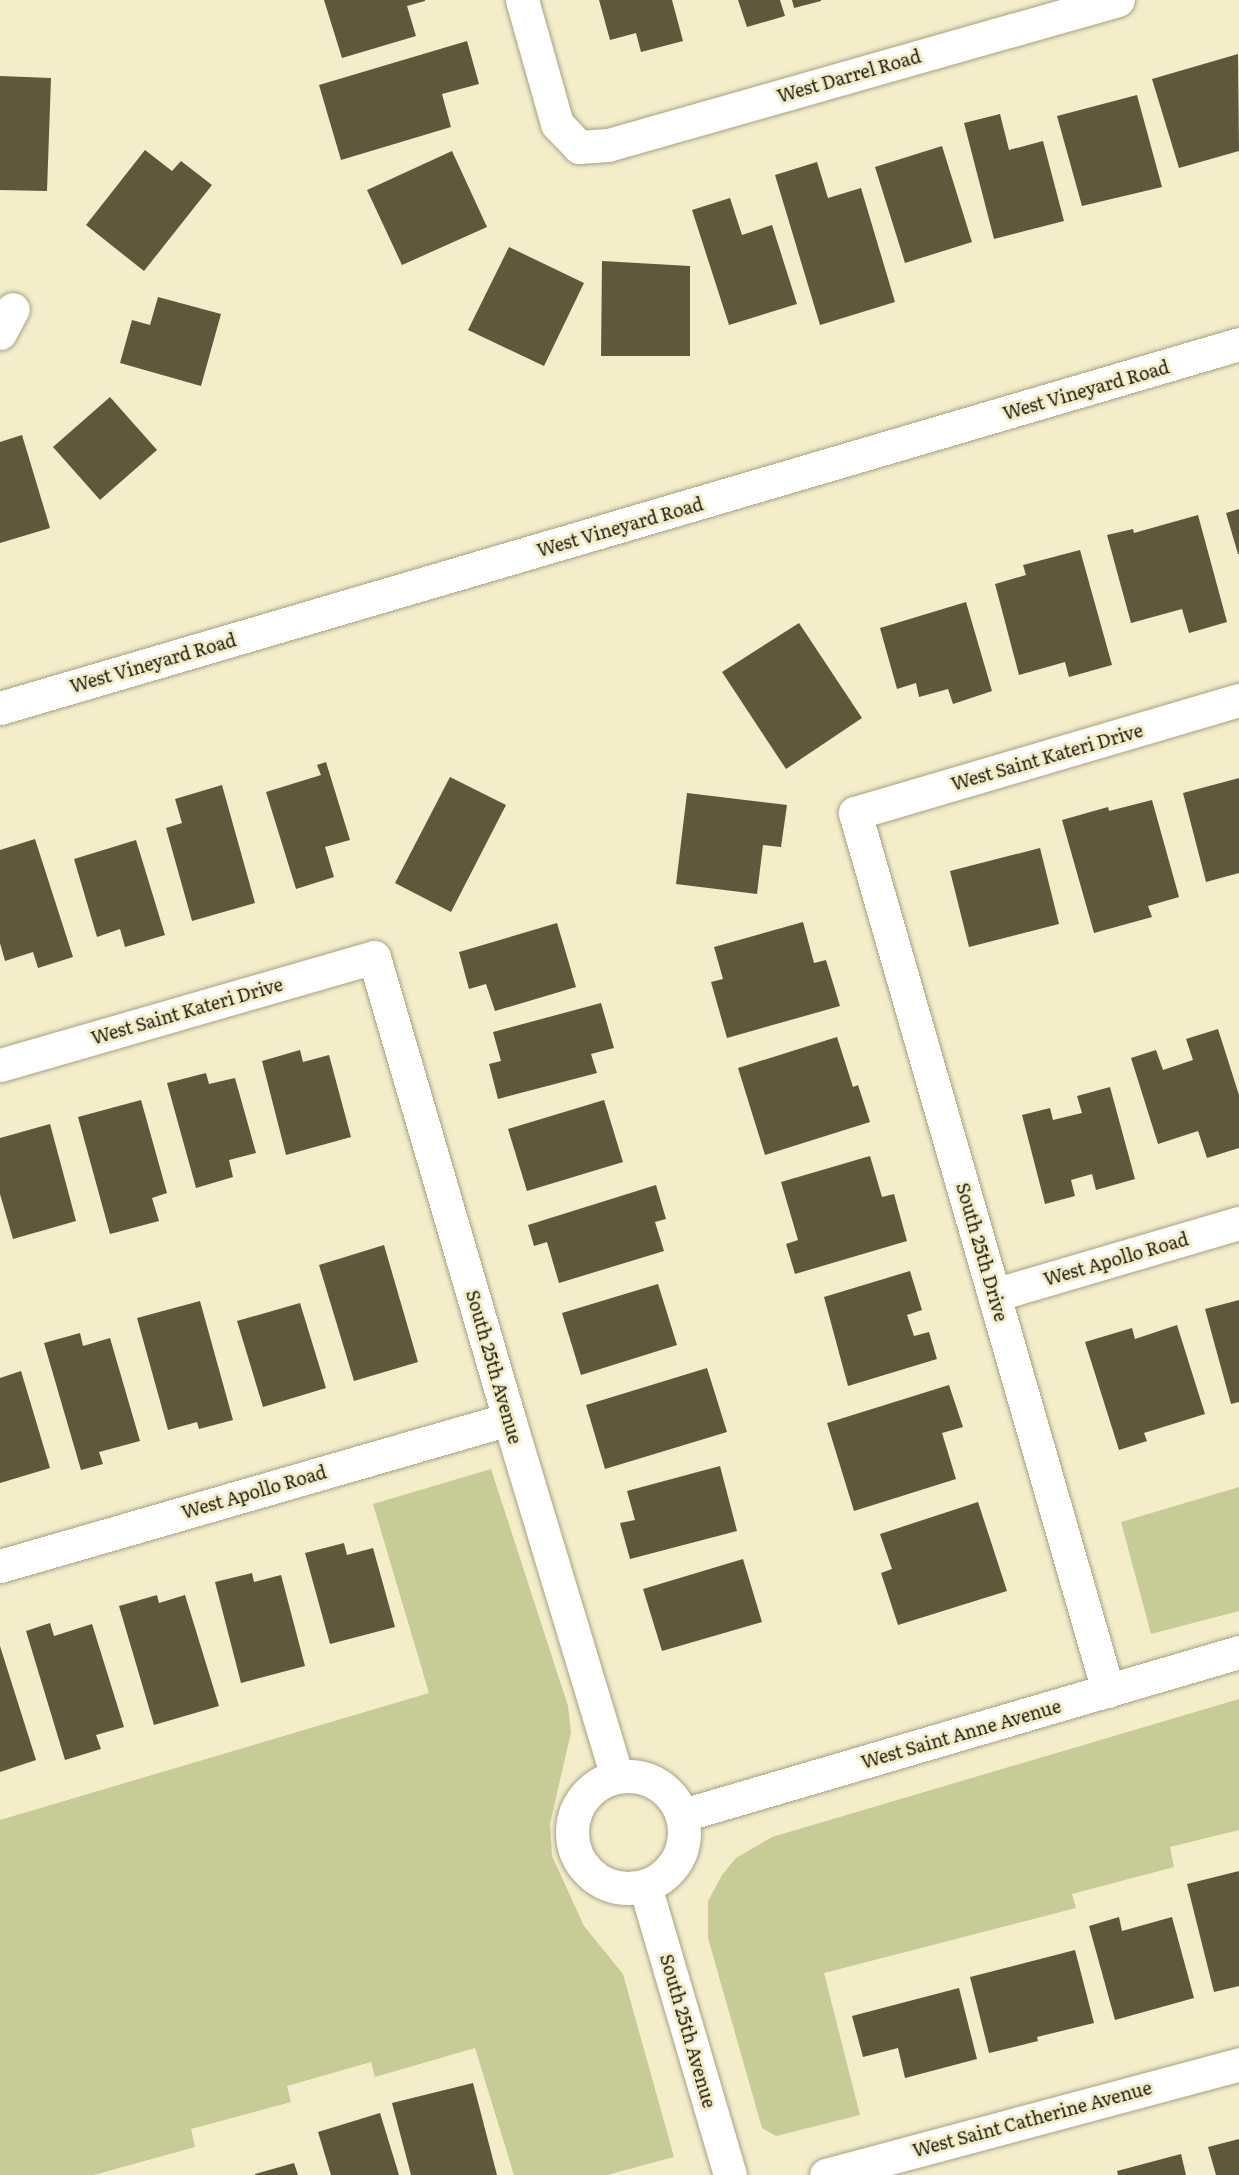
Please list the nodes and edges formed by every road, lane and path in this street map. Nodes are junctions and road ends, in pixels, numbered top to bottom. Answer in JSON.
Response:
{"nodes":[{"id":1,"x":522,"y":0,"type":"edge"},
{"id":2,"x":1118,"y":0,"type":"edge"},
{"id":3,"x":1239,"y":345,"type":"edge"},
{"id":4,"x":1239,"y":700,"type":"edge"},
{"id":5,"x":0,"y":708,"type":"edge"},
{"id":6,"x":855,"y":813,"type":"joint"},
{"id":7,"x":374,"y":957,"type":"joint"},
{"id":8,"x":0,"y":1065,"type":"edge"},
{"id":9,"x":1239,"y":1223,"type":"edge"},
{"id":10,"x":994,"y":1295,"type":"junction"},
{"id":11,"x":509,"y":1419,"type":"junction"},
{"id":12,"x":0,"y":1566,"type":"edge"},
{"id":13,"x":1239,"y":1652,"type":"edge"},
{"id":14,"x":1108,"y":1691,"type":"junction"},
{"id":15,"x":617,"y":1776,"type":"junction"},
{"id":16,"x":682,"y":1815,"type":"junction"},
{"id":17,"x":645,"y":1886,"type":"junction"},
{"id":18,"x":1239,"y":2064,"type":"edge"},
{"id":19,"x":730,"y":2175,"type":"edge"},
{"id":20,"x":826,"y":2175,"type":"edge"}],
"edges":[{"from":1,"to":2,"type":"street","name":"West Darrel Road"},
{"from":3,"to":5,"type":"street","name":"West Vineyard Road"},
{"from":4,"to":6,"type":"street","name":"West Saint Kateri Drive"},
{"from":6,"to":10,"type":"street","name":"South 25th Drive"},
{"from":7,"to":8,"type":"street","name":"West Saint Kateri Drive"},
{"from":7,"to":11,"type":"street","name":"South 25th Avenue"},
{"from":9,"to":10,"type":"street","name":"West Apollo Road"},
{"from":10,"to":14,"type":"street","name":"South 25th Drive"},
{"from":11,"to":12,"type":"street","name":"West Apollo Road"},
{"from":11,"to":15,"type":"street","name":"South 25th Avenue"},
{"from":13,"to":14,"type":"street","name":"West Saint Anne Avenue"},
{"from":14,"to":16,"type":"street","name":"West Saint Anne Avenue"},
{"from":15,"to":16,"type":"street"},
{"from":15,"to":17,"type":"street"},
{"from":16,"to":17,"type":"street"},
{"from":17,"to":19,"type":"street","name":"South 25th Avenue"},
{"from":18,"to":20,"type":"street","name":"West Saint Catherine Avenue"}]}
